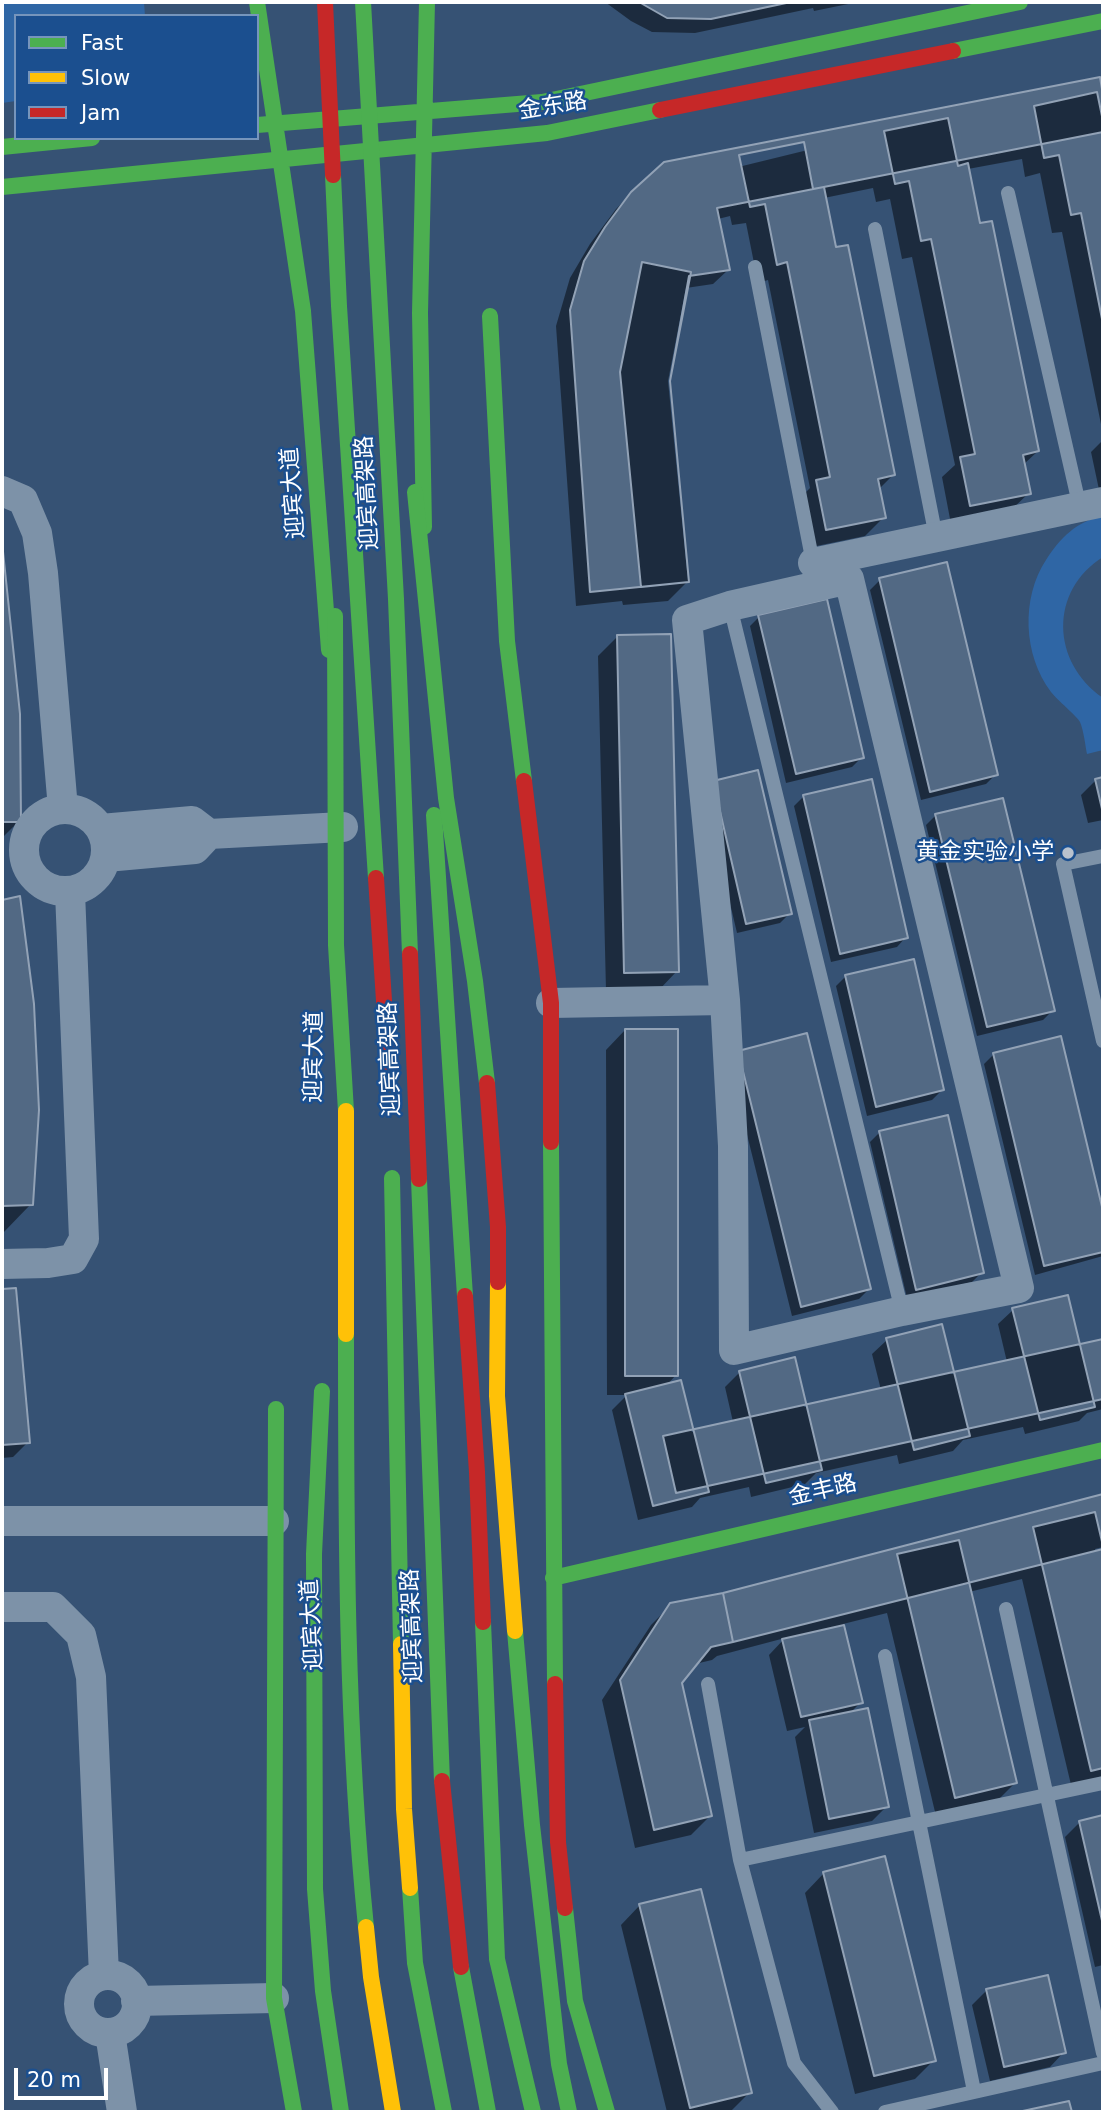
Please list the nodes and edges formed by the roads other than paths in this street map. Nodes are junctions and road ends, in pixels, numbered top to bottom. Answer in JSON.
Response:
{"nodes":[{"id":1,"x":325,"y":2,"type":"edge"},
{"id":2,"x":363,"y":2,"type":"edge"},
{"id":3,"x":427,"y":2,"type":"edge"},
{"id":4,"x":1020,"y":2,"type":"edge"},
{"id":5,"x":259,"y":15,"type":"edge"},
{"id":6,"x":1103,"y":21,"type":"edge"},
{"id":7,"x":425,"y":112,"type":"junction"},
{"id":8,"x":275,"y":123,"type":"junction"},
{"id":9,"x":259,"y":125,"type":"edge"},
{"id":10,"x":372,"y":139,"type":"junction"},
{"id":11,"x":72,"y":140,"type":"edge"},
{"id":12,"x":423,"y":146,"type":"junction"},
{"id":13,"x":2,"y":147,"type":"edge"},
{"id":14,"x":281,"y":160,"type":"junction"},
{"id":15,"x":2,"y":187,"type":"edge"},
{"id":16,"x":1008,"y":193,"type":"dead end"},
{"id":17,"x":875,"y":229,"type":"dead end"},
{"id":18,"x":755,"y":267,"type":"dead end"},
{"id":19,"x":339,"y":306,"type":"junction"},
{"id":20,"x":490,"y":316,"type":"dead end"},
{"id":21,"x":399,"y":357,"type":"dead end"},
{"id":22,"x":406,"y":412,"type":"dead end"},
{"id":23,"x":2,"y":491,"type":"edge"},
{"id":24,"x":1091,"y":505,"type":"edge"},
{"id":25,"x":936,"y":537,"type":"junction"},
{"id":26,"x":813,"y":563,"type":"joint"},
{"id":27,"x":730,"y":606,"type":"junction"},
{"id":28,"x":64,"y":809,"type":"junction"},
{"id":29,"x":343,"y":827,"type":"junction"},
{"id":30,"x":103,"y":843,"type":"junction"},
{"id":31,"x":1103,"y":856,"type":"edge"},
{"id":32,"x":70,"y":892,"type":"junction"},
{"id":33,"x":725,"y":1000,"type":"junction"},
{"id":34,"x":551,"y":1003,"type":"junction"},
{"id":35,"x":1103,"y":1041,"type":"edge"},
{"id":36,"x":389,"y":1075,"type":"dead end"},
{"id":37,"x":346,"y":1103,"type":"junction"},
{"id":38,"x":392,"y":1157,"type":"dead end"},
{"id":39,"x":2,"y":1264,"type":"edge"},
{"id":40,"x":330,"y":1295,"type":"dead end"},
{"id":41,"x":902,"y":1311,"type":"junction"},
{"id":42,"x":322,"y":1377,"type":"dead end"},
{"id":43,"x":276,"y":1409,"type":"dead end"},
{"id":44,"x":1103,"y":1450,"type":"edge"},
{"id":45,"x":2,"y":1521,"type":"edge"},
{"id":46,"x":274,"y":1521,"type":"junction"},
{"id":47,"x":553,"y":1578,"type":"junction"},
{"id":48,"x":2,"y":1607,"type":"edge"},
{"id":49,"x":1006,"y":1609,"type":"dead end"},
{"id":50,"x":885,"y":1656,"type":"dead end"},
{"id":51,"x":708,"y":1684,"type":"dead end"},
{"id":52,"x":1103,"y":1783,"type":"edge"},
{"id":53,"x":1045,"y":1795,"type":"junction"},
{"id":54,"x":918,"y":1822,"type":"junction"},
{"id":55,"x":740,"y":1860,"type":"junction"},
{"id":56,"x":104,"y":1975,"type":"junction"},
{"id":57,"x":274,"y":1998,"type":"junction"},
{"id":58,"x":136,"y":2001,"type":"junction"},
{"id":59,"x":110,"y":2033,"type":"junction"},
{"id":60,"x":1103,"y":2053,"type":"edge"},
{"id":61,"x":1103,"y":2063,"type":"edge"},
{"id":62,"x":974,"y":2091,"type":"junction"},
{"id":63,"x":122,"y":2112,"type":"edge"},
{"id":64,"x":294,"y":2112,"type":"edge"},
{"id":65,"x":341,"y":2112,"type":"edge"},
{"id":66,"x":394,"y":2112,"type":"edge"},
{"id":67,"x":444,"y":2112,"type":"edge"},
{"id":68,"x":488,"y":2112,"type":"edge"},
{"id":69,"x":533,"y":2112,"type":"edge"},
{"id":70,"x":569,"y":2112,"type":"edge"},
{"id":71,"x":607,"y":2112,"type":"edge"},
{"id":72,"x":832,"y":2112,"type":"edge"},
{"id":73,"x":885,"y":2112,"type":"edge"}],
"edges":[{"from":1,"to":19,"type":"main road","name":"迎宾高架路","bridge":true},
{"from":2,"to":10,"type":"main road","name":"迎宾高架路","bridge":true},
{"from":3,"to":7,"type":"main road"},
{"from":4,"to":7,"type":"main road","name":"金东路"},
{"from":5,"to":8,"type":"main road","name":"迎宾大道"},
{"from":6,"to":12,"type":"main road","name":"金东路"},
{"from":7,"to":8,"type":"main road","name":"金东路"},
{"from":7,"to":12,"type":"main road"},
{"from":8,"to":9,"type":"main road","name":"金东路"},
{"from":8,"to":14,"type":"main road","name":"迎宾大道"},
{"from":10,"to":21,"type":"main road","bridge":true},
{"from":10,"to":68,"type":"main road","name":"迎宾高架路","bridge":true},
{"from":11,"to":13,"type":"main road"},
{"from":12,"to":14,"type":"main road","name":"金东路"},
{"from":12,"to":69,"type":"main road"},
{"from":14,"to":15,"type":"main road","name":"金东路"},
{"from":14,"to":29,"type":"main road","name":"迎宾大道"},
{"from":16,"to":24,"type":"lane"},
{"from":17,"to":25,"type":"lane"},
{"from":18,"to":26,"type":"lane"},
{"from":19,"to":36,"type":"main road","name":"迎宾高架路","bridge":true},
{"from":19,"to":37,"type":"main road","bridge":true},
{"from":20,"to":34,"type":"main road"},
{"from":22,"to":70,"type":"main road","bridge":true},
{"from":23,"to":28,"type":"street"},
{"from":24,"to":25,"type":"street"},
{"from":25,"to":26,"type":"street"},
{"from":27,"to":33,"type":"street"},
{"from":27,"to":41,"type":"lane"},
{"from":27,"to":41,"type":"street"},
{"from":28,"to":30,"type":"street"},
{"from":28,"to":32,"type":"street"},
{"from":29,"to":30,"type":"street"},
{"from":29,"to":66,"type":"main road","name":"迎宾大道"},
{"from":30,"to":32,"type":"street"},
{"from":31,"to":35,"type":"lane"},
{"from":32,"to":39,"type":"street"},
{"from":33,"to":34,"type":"street"},
{"from":33,"to":41,"type":"street"},
{"from":34,"to":47,"type":"main road"},
{"from":37,"to":40,"type":"main road","bridge":true},
{"from":37,"to":66,"type":"main road","bridge":true},
{"from":38,"to":67,"type":"main road","name":"迎宾高架路","bridge":true},
{"from":42,"to":65,"type":"main road","bridge":true},
{"from":43,"to":46,"type":"main road"},
{"from":44,"to":47,"type":"main road","name":"金丰路"},
{"from":45,"to":46,"type":"street"},
{"from":46,"to":57,"type":"main road"},
{"from":47,"to":71,"type":"main road"},
{"from":48,"to":56,"type":"street"},
{"from":49,"to":53,"type":"lane"},
{"from":50,"to":54,"type":"lane"},
{"from":51,"to":55,"type":"lane"},
{"from":52,"to":53,"type":"lane"},
{"from":53,"to":54,"type":"lane"},
{"from":53,"to":60,"type":"lane"},
{"from":54,"to":55,"type":"lane"},
{"from":54,"to":62,"type":"lane"},
{"from":55,"to":72,"type":"lane"},
{"from":56,"to":58,"type":"street"},
{"from":56,"to":59,"type":"street"},
{"from":57,"to":58,"type":"street"},
{"from":57,"to":64,"type":"main road"},
{"from":58,"to":59,"type":"street"},
{"from":59,"to":63,"type":"street"},
{"from":61,"to":62,"type":"lane"},
{"from":62,"to":73,"type":"lane"}]}
